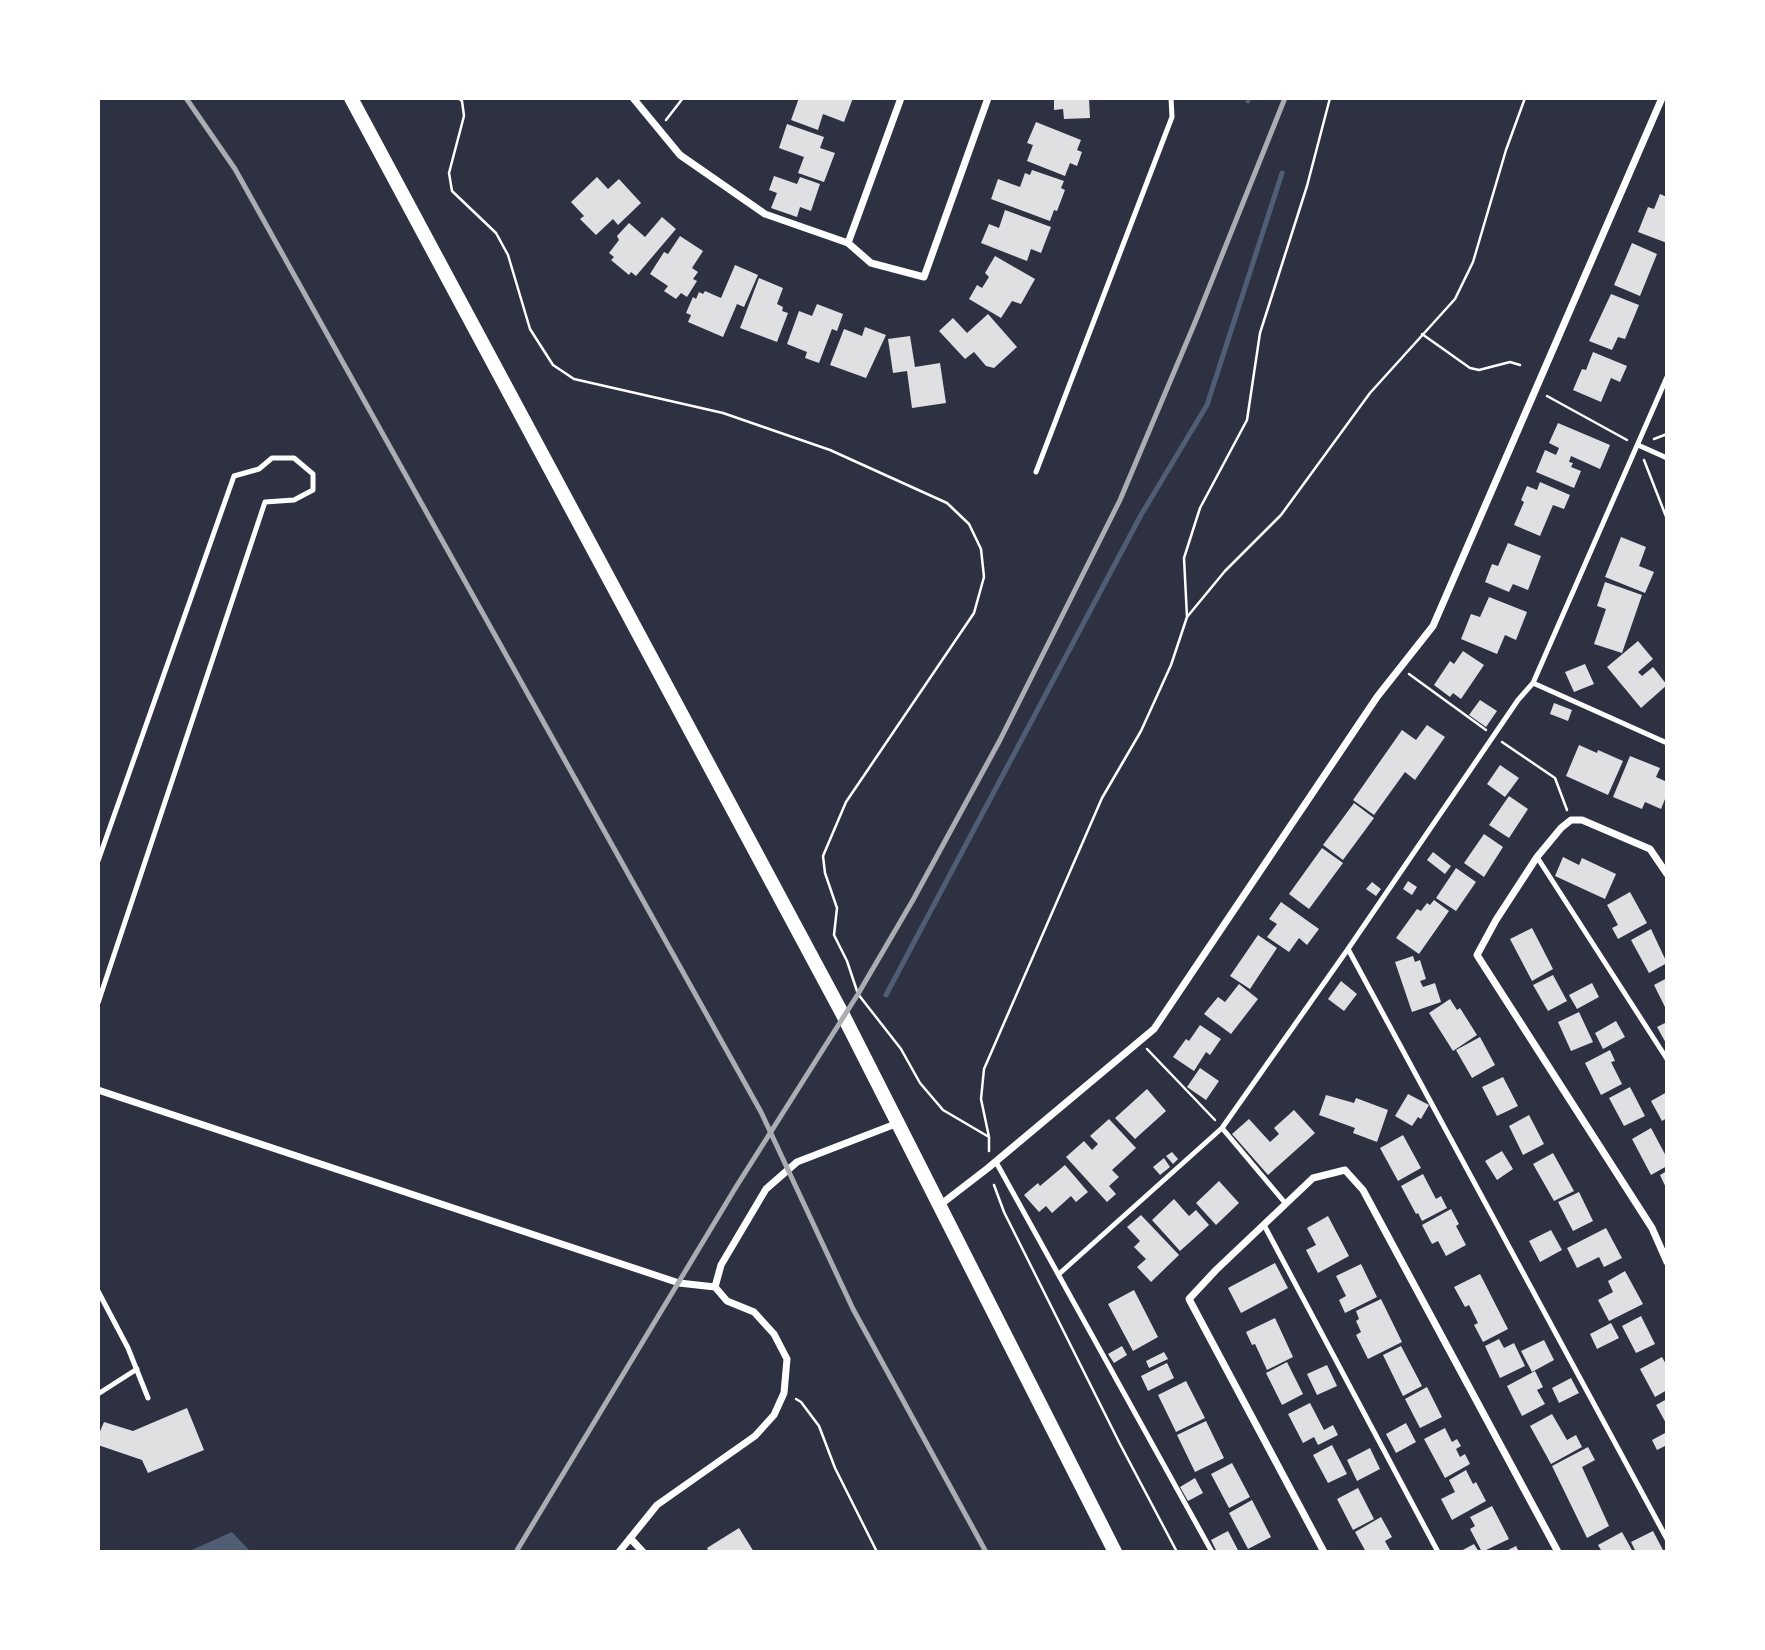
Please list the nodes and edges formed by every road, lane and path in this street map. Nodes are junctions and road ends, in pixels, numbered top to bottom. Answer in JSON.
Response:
{"nodes":[{"id":1,"x":351,"y":98,"type":"edge"},
{"id":2,"x":458,"y":98,"type":"edge"},
{"id":3,"x":633,"y":98,"type":"edge"},
{"id":4,"x":683,"y":98,"type":"edge"},
{"id":5,"x":901,"y":98,"type":"edge"},
{"id":6,"x":988,"y":98,"type":"edge"},
{"id":7,"x":1171,"y":98,"type":"edge"},
{"id":8,"x":1330,"y":98,"type":"edge"},
{"id":9,"x":1525,"y":98,"type":"edge"},
{"id":10,"x":1662,"y":98,"type":"edge"},
{"id":11,"x":659,"y":128,"type":"junction"},
{"id":12,"x":848,"y":243,"type":"junction"},
{"id":13,"x":1422,"y":334,"type":"junction"},
{"id":14,"x":1520,"y":365,"type":"dead end"},
{"id":15,"x":1667,"y":377,"type":"edge"},
{"id":16,"x":1535,"y":389,"type":"junction"},
{"id":17,"x":1638,"y":445,"type":"junction"},
{"id":18,"x":1667,"y":458,"type":"edge"},
{"id":19,"x":1036,"y":472,"type":"dead end"},
{"id":20,"x":1667,"y":519,"type":"edge"},
{"id":21,"x":1186,"y":617,"type":"junction"},
{"id":22,"x":1533,"y":683,"type":"junction"},
{"id":23,"x":1667,"y":743,"type":"edge"},
{"id":24,"x":1537,"y":857,"type":"junction"},
{"id":25,"x":98,"y":861,"type":"edge"},
{"id":26,"x":1667,"y":874,"type":"edge"},
{"id":27,"x":1348,"y":950,"type":"junction"},
{"id":28,"x":98,"y":1003,"type":"edge"},
{"id":29,"x":1140,"y":1041,"type":"junction"},
{"id":30,"x":1667,"y":1059,"type":"edge"},
{"id":31,"x":98,"y":1090,"type":"edge"},
{"id":32,"x":898,"y":1123,"type":"junction"},
{"id":33,"x":1222,"y":1128,"type":"junction"},
{"id":34,"x":989,"y":1137,"type":"junction"},
{"id":35,"x":996,"y":1162,"type":"junction"},
{"id":36,"x":988,"y":1168,"type":"junction"},
{"id":37,"x":1286,"y":1204,"type":"junction"},
{"id":38,"x":940,"y":1205,"type":"junction"},
{"id":39,"x":1264,"y":1225,"type":"junction"},
{"id":40,"x":1667,"y":1262,"type":"edge"},
{"id":41,"x":1059,"y":1274,"type":"junction"},
{"id":42,"x":715,"y":1287,"type":"junction"},
{"id":43,"x":98,"y":1291,"type":"edge"},
{"id":44,"x":137,"y":1369,"type":"junction"},
{"id":45,"x":784,"y":1393,"type":"junction"},
{"id":46,"x":98,"y":1394,"type":"edge"},
{"id":47,"x":148,"y":1398,"type":"dead end"},
{"id":48,"x":630,"y":1538,"type":"junction"},
{"id":49,"x":1667,"y":1539,"type":"edge"},
{"id":50,"x":619,"y":1552,"type":"edge"},
{"id":51,"x":643,"y":1552,"type":"edge"},
{"id":52,"x":877,"y":1552,"type":"edge"},
{"id":53,"x":1115,"y":1552,"type":"edge"},
{"id":54,"x":1177,"y":1552,"type":"edge"},
{"id":55,"x":1212,"y":1552,"type":"edge"},
{"id":56,"x":1324,"y":1552,"type":"edge"},
{"id":57,"x":1438,"y":1552,"type":"edge"},
{"id":58,"x":1558,"y":1552,"type":"edge"}],
"edges":[{"from":1,"to":32,"type":"main road"},
{"from":2,"to":34,"type":"path"},
{"from":3,"to":11,"type":"street"},
{"from":4,"to":11,"type":"path"},
{"from":5,"to":12,"type":"street"},
{"from":6,"to":12,"type":"street"},
{"from":7,"to":19,"type":"lane"},
{"from":8,"to":21,"type":"path"},
{"from":9,"to":13,"type":"path"},
{"from":10,"to":16,"type":"street"},
{"from":11,"to":12,"type":"street"},
{"from":13,"to":14,"type":"path"},
{"from":13,"to":21,"type":"path"},
{"from":15,"to":17,"type":"lane"},
{"from":16,"to":17,"type":"path"},
{"from":16,"to":29,"type":"street"},
{"from":17,"to":18,"type":"lane"},
{"from":17,"to":20,"type":"path"},
{"from":17,"to":22,"type":"lane"},
{"from":21,"to":34,"type":"path"},
{"from":22,"to":23,"type":"lane"},
{"from":22,"to":27,"type":"lane"},
{"from":24,"to":26,"type":"street"},
{"from":24,"to":30,"type":"lane"},
{"from":24,"to":40,"type":"street"},
{"from":25,"to":28,"type":"lane"},
{"from":27,"to":33,"type":"lane"},
{"from":27,"to":49,"type":"lane"},
{"from":29,"to":33,"type":"path"},
{"from":29,"to":35,"type":"street"},
{"from":31,"to":42,"type":"street"},
{"from":32,"to":38,"type":"main road"},
{"from":32,"to":42,"type":"street"},
{"from":33,"to":37,"type":"lane"},
{"from":33,"to":41,"type":"lane"},
{"from":34,"to":36,"type":"path"},
{"from":35,"to":36,"type":"street"},
{"from":35,"to":41,"type":"lane"},
{"from":36,"to":38,"type":"street"},
{"from":36,"to":54,"type":"path"},
{"from":37,"to":39,"type":"street"},
{"from":37,"to":58,"type":"street"},
{"from":38,"to":53,"type":"main road"},
{"from":39,"to":56,"type":"street"},
{"from":39,"to":57,"type":"lane"},
{"from":41,"to":55,"type":"lane"},
{"from":42,"to":45,"type":"street"},
{"from":43,"to":44,"type":"lane"},
{"from":44,"to":46,"type":"lane"},
{"from":44,"to":47,"type":"lane"},
{"from":45,"to":48,"type":"street"},
{"from":45,"to":52,"type":"path"},
{"from":48,"to":50,"type":"street"},
{"from":48,"to":51,"type":"street"}]}
